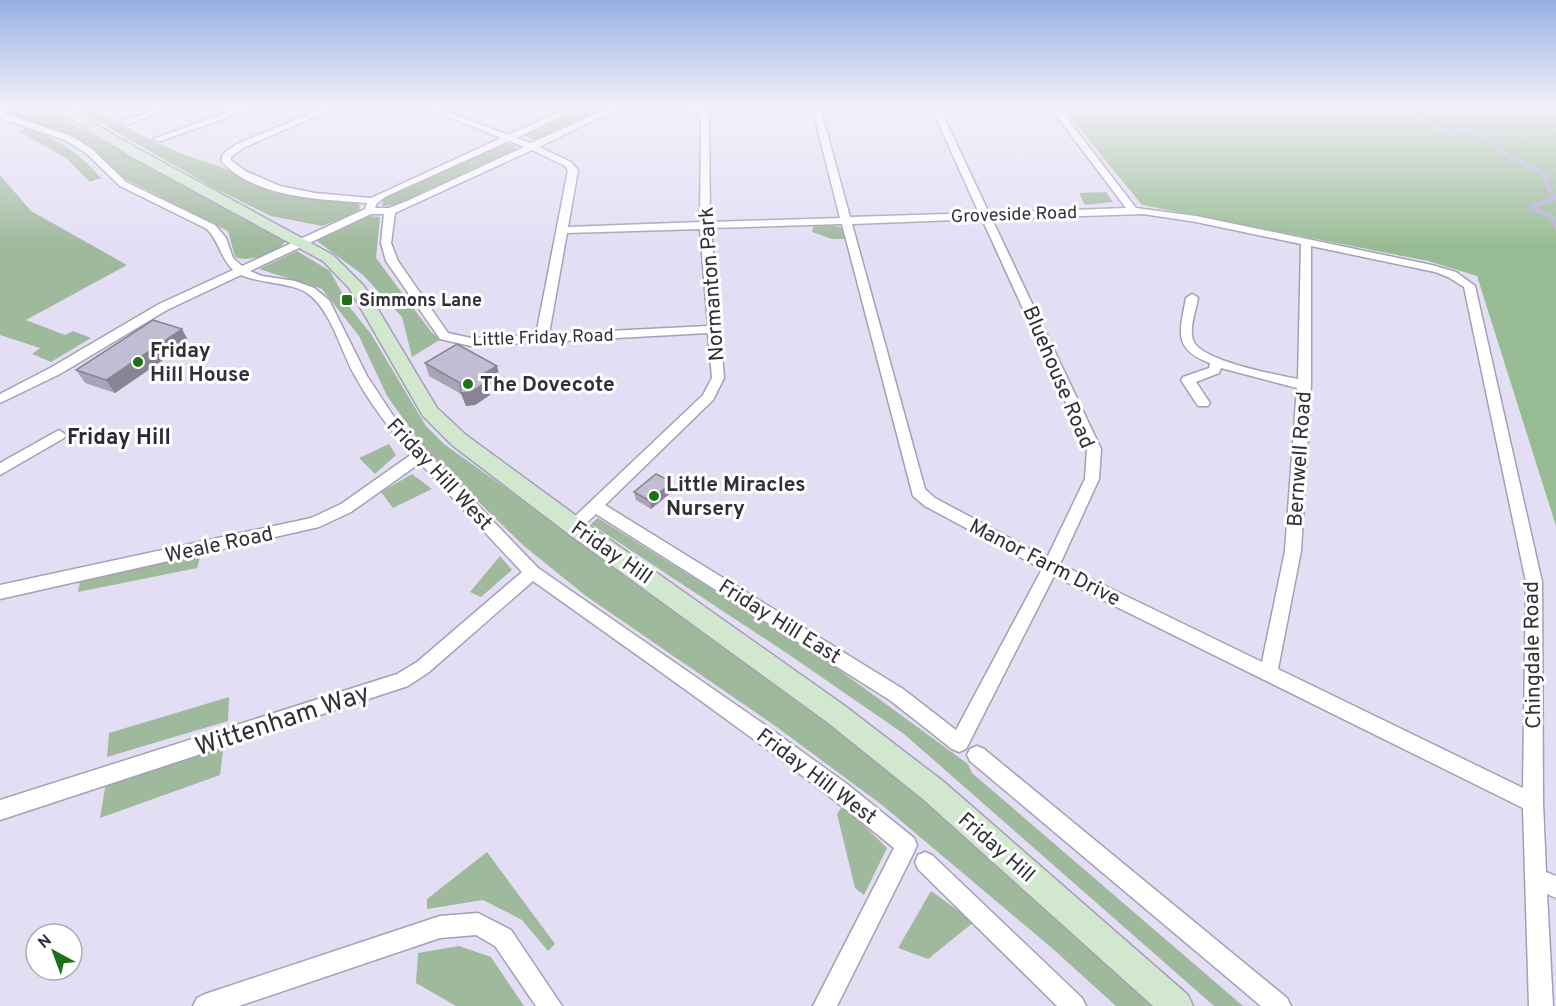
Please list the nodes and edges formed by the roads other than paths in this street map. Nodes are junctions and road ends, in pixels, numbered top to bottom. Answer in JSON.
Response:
{"nodes":[{"id":1,"x":92,"y":154,"type":"edge"},
{"id":2,"x":141,"y":154,"type":"edge"},
{"id":3,"x":228,"y":154,"type":"edge"},
{"id":4,"x":475,"y":154,"type":"edge"},
{"id":5,"x":513,"y":154,"type":"edge"},
{"id":6,"x":547,"y":154,"type":"edge"},
{"id":7,"x":705,"y":154,"type":"edge"},
{"id":8,"x":829,"y":154,"type":"edge"},
{"id":9,"x":958,"y":154,"type":"edge"},
{"id":10,"x":1090,"y":154,"type":"edge"},
{"id":11,"x":371,"y":206,"type":"junction"},
{"id":12,"x":1132,"y":210,"type":"junction"},
{"id":13,"x":390,"y":211,"type":"junction"},
{"id":14,"x":987,"y":215,"type":"junction"},
{"id":15,"x":848,"y":220,"type":"junction"},
{"id":16,"x":705,"y":224,"type":"junction"},
{"id":17,"x":561,"y":230,"type":"junction"},
{"id":18,"x":1305,"y":242,"type":"junction"},
{"id":19,"x":301,"y":243,"type":"junction"},
{"id":20,"x":241,"y":271,"type":"junction"},
{"id":21,"x":1459,"y":278,"type":"joint"},
{"id":22,"x":1192,"y":298,"type":"dead end"},
{"id":23,"x":713,"y":329,"type":"junction"},
{"id":24,"x":542,"y":338,"type":"junction"},
{"id":25,"x":1217,"y":362,"type":"junction"},
{"id":26,"x":1304,"y":385,"type":"junction"},
{"id":27,"x":0,"y":399,"type":"edge"},
{"id":28,"x":1203,"y":403,"type":"dead end"},
{"id":29,"x":59,"y":435,"type":"dead end"},
{"id":30,"x":420,"y":456,"type":"junction"},
{"id":31,"x":0,"y":470,"type":"edge"},
{"id":32,"x":596,"y":507,"type":"junction"},
{"id":33,"x":574,"y":526,"type":"junction"},
{"id":34,"x":1051,"y":567,"type":"junction"},
{"id":35,"x":532,"y":572,"type":"junction"},
{"id":36,"x":0,"y":592,"type":"edge"},
{"id":37,"x":1268,"y":674,"type":"junction"},
{"id":38,"x":958,"y":743,"type":"joint"},
{"id":39,"x":977,"y":755,"type":"dead end"},
{"id":40,"x":1533,"y":803,"type":"junction"},
{"id":41,"x":0,"y":810,"type":"edge"},
{"id":42,"x":925,"y":862,"type":"dead end"},
{"id":43,"x":1546,"y":883,"type":"edge"},
{"id":44,"x":205,"y":1006,"type":"edge"},
{"id":45,"x":550,"y":1006,"type":"edge"},
{"id":46,"x":825,"y":1006,"type":"edge"},
{"id":47,"x":1074,"y":1006,"type":"edge"},
{"id":48,"x":1177,"y":1006,"type":"edge"},
{"id":49,"x":1278,"y":1006,"type":"edge"},
{"id":50,"x":1541,"y":1006,"type":"edge"}],
"edges":[{"from":1,"to":20,"type":"street"},
{"from":2,"to":19,"type":"main road","name":"Friday Hill"},
{"from":3,"to":11,"type":"street"},
{"from":4,"to":11,"type":"street"},
{"from":5,"to":13,"type":"street"},
{"from":6,"to":17,"type":"street"},
{"from":7,"to":16,"type":"street","name":"Normanton Park"},
{"from":8,"to":15,"type":"street","name":"Manor Farm Drive"},
{"from":9,"to":14,"type":"street","name":"Bluehouse Road"},
{"from":10,"to":12,"type":"street"},
{"from":11,"to":13,"type":"street"},
{"from":11,"to":19,"type":"street"},
{"from":12,"to":14,"type":"street","name":"Groveside Road"},
{"from":12,"to":18,"type":"street","name":"Groveside Road"},
{"from":13,"to":24,"type":"street","name":"Little Friday Road"},
{"from":14,"to":15,"type":"street","name":"Groveside Road"},
{"from":14,"to":34,"type":"street","name":"Bluehouse Road"},
{"from":15,"to":16,"type":"street","name":"Groveside Road"},
{"from":15,"to":34,"type":"street","name":"Manor Farm Drive"},
{"from":16,"to":17,"type":"street","name":"Groveside Road"},
{"from":16,"to":23,"type":"street","name":"Normanton Park"},
{"from":17,"to":24,"type":"street"},
{"from":18,"to":21,"type":"street","name":"Groveside Road"},
{"from":18,"to":26,"type":"street","name":"Bernwell Road"},
{"from":19,"to":20,"type":"street"},
{"from":19,"to":33,"type":"main road","name":"Friday Hill"},
{"from":20,"to":27,"type":"street"},
{"from":20,"to":30,"type":"street","name":"Friday Hill West"},
{"from":21,"to":40,"type":"street","name":"Chingdale Road"},
{"from":22,"to":25,"type":"street"},
{"from":23,"to":24,"type":"street","name":"Little Friday Road"},
{"from":23,"to":32,"type":"street","name":"Normanton Park"},
{"from":25,"to":26,"type":"street"},
{"from":25,"to":28,"type":"street"},
{"from":26,"to":37,"type":"street","name":"Bernwell Road"},
{"from":29,"to":31,"type":"street"},
{"from":30,"to":35,"type":"street","name":"Friday Hill West"},
{"from":30,"to":36,"type":"street","name":"Weale Road"},
{"from":32,"to":33,"type":"street","name":"Normanton Park"},
{"from":32,"to":38,"type":"street","name":"Friday Hill East"},
{"from":33,"to":48,"type":"main road","name":"Friday Hill"},
{"from":34,"to":37,"type":"street","name":"Manor Farm Drive"},
{"from":34,"to":38,"type":"street","name":"Bluehouse Road"},
{"from":35,"to":41,"type":"street","name":"Wittenham Way"},
{"from":35,"to":46,"type":"street","name":"Friday Hill West"},
{"from":37,"to":40,"type":"street","name":"Manor Farm Drive"},
{"from":39,"to":49,"type":"street"},
{"from":40,"to":43,"type":"street","name":"Chingdale Road"},
{"from":42,"to":47,"type":"street"},
{"from":43,"to":50,"type":"street","name":"Chingdale Road"},
{"from":44,"to":45,"type":"street"}]}
